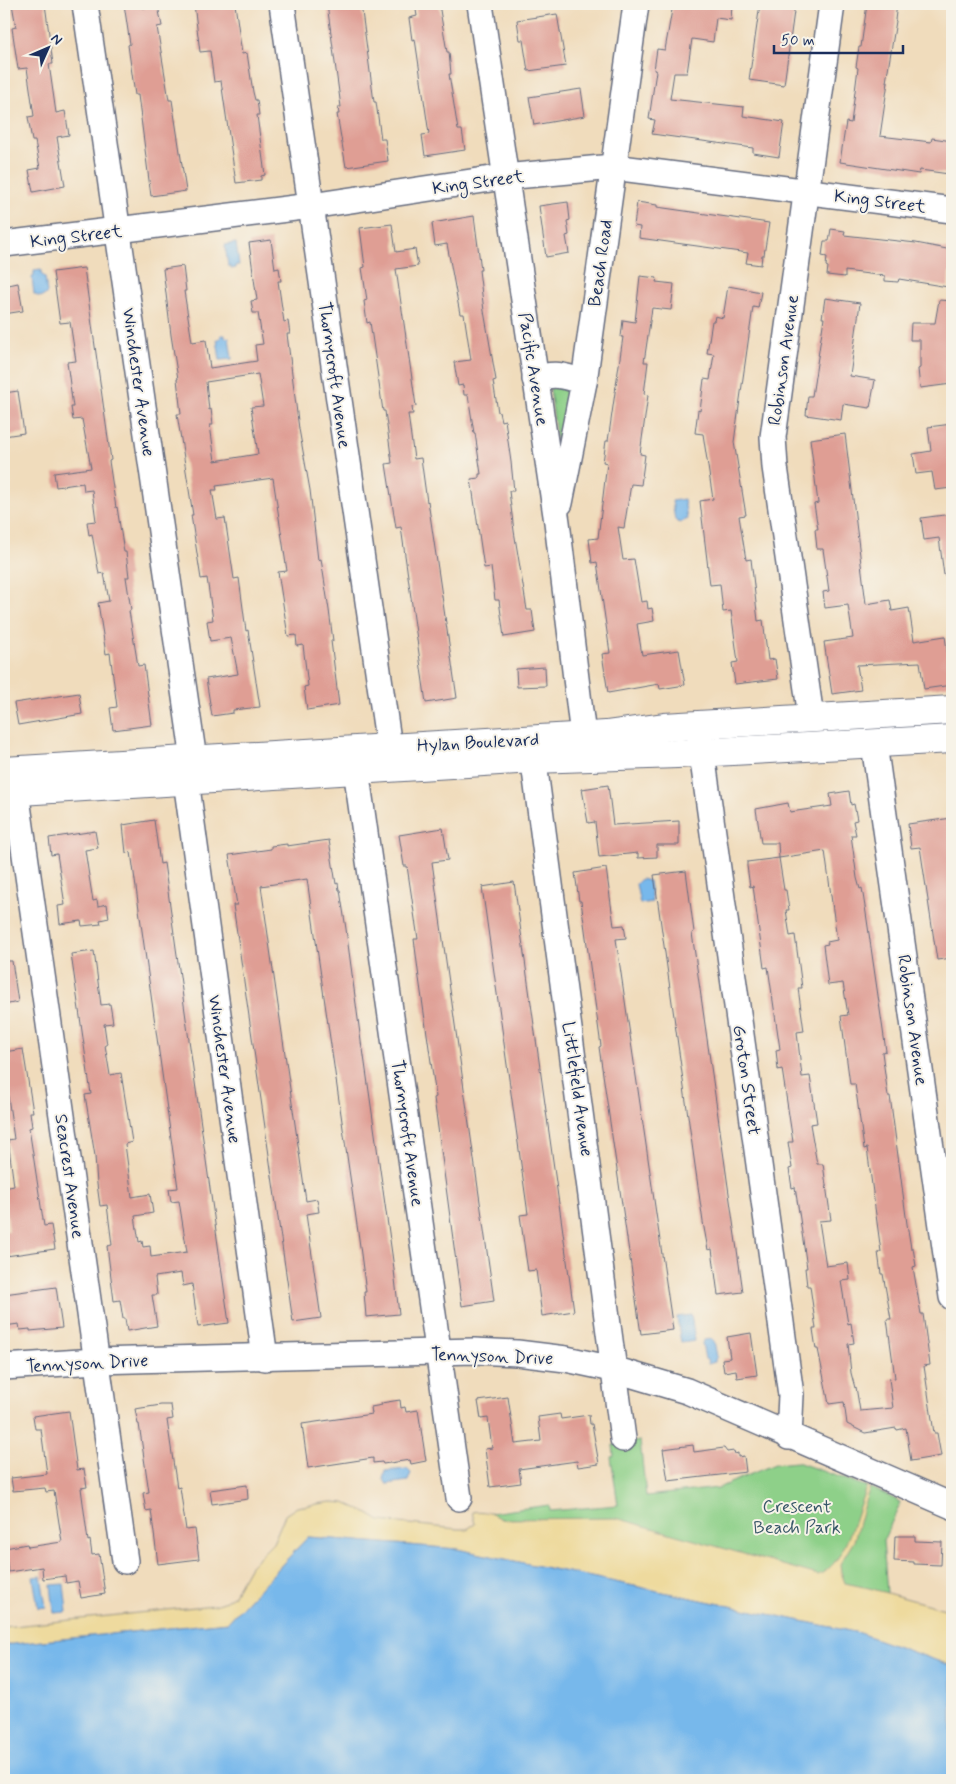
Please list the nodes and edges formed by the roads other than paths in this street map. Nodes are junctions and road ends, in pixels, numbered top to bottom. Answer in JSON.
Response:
{"nodes":[{"id":1,"x":85,"y":4,"type":"edge"},
{"id":2,"x":282,"y":4,"type":"edge"},
{"id":3,"x":480,"y":4,"type":"edge"},
{"id":4,"x":636,"y":4,"type":"edge"},
{"id":5,"x":832,"y":4,"type":"edge"},
{"id":6,"x":613,"y":167,"type":"junction"},
{"id":7,"x":504,"y":177,"type":"junction"},
{"id":8,"x":806,"y":192,"type":"junction"},
{"id":9,"x":311,"y":206,"type":"junction"},
{"id":10,"x":952,"y":210,"type":"edge"},
{"id":11,"x":118,"y":231,"type":"junction"},
{"id":12,"x":4,"y":244,"type":"edge"},
{"id":13,"x":535,"y":379,"type":"junction"},
{"id":14,"x":584,"y":382,"type":"junction"},
{"id":15,"x":557,"y":522,"type":"junction"},
{"id":16,"x":952,"y":710,"type":"edge"},
{"id":17,"x":811,"y":717,"type":"junction"},
{"id":18,"x":698,"y":724,"type":"junction"},
{"id":19,"x":584,"y":736,"type":"junction"},
{"id":20,"x":952,"y":739,"type":"edge"},
{"id":21,"x":874,"y":744,"type":"junction"},
{"id":22,"x":389,"y":747,"type":"junction"},
{"id":23,"x":532,"y":749,"type":"junction"},
{"id":24,"x":702,"y":753,"type":"junction"},
{"id":25,"x":356,"y":769,"type":"junction"},
{"id":26,"x":190,"y":770,"type":"junction"},
{"id":27,"x":8,"y":785,"type":"edge"},
{"id":28,"x":952,"y":1297,"type":"edge"},
{"id":29,"x":439,"y":1353,"type":"junction"},
{"id":30,"x":265,"y":1358,"type":"junction"},
{"id":31,"x":96,"y":1361,"type":"junction"},
{"id":32,"x":4,"y":1367,"type":"edge"},
{"id":33,"x":613,"y":1368,"type":"junction"},
{"id":34,"x":789,"y":1437,"type":"junction"},
{"id":35,"x":623,"y":1439,"type":"dead end"},
{"id":36,"x":459,"y":1498,"type":"dead end"},
{"id":37,"x":952,"y":1506,"type":"edge"},
{"id":38,"x":124,"y":1561,"type":"dead end"}],
"edges":[{"from":1,"to":11,"type":"street","name":"Winchester Avenue"},
{"from":2,"to":9,"type":"street","name":"Thornycroft Avenue"},
{"from":3,"to":7,"type":"street","name":"Pacific Avenue"},
{"from":4,"to":6,"type":"street","name":"Beach Road"},
{"from":5,"to":8,"type":"street","name":"Robinson Avenue"},
{"from":6,"to":7,"type":"street","name":"King Street"},
{"from":6,"to":8,"type":"street","name":"King Street"},
{"from":6,"to":14,"type":"street","name":"Beach Road"},
{"from":7,"to":9,"type":"street","name":"King Street"},
{"from":7,"to":13,"type":"street","name":"Pacific Avenue"},
{"from":8,"to":10,"type":"street","name":"King Street"},
{"from":8,"to":17,"type":"street","name":"Robinson Avenue"},
{"from":9,"to":11,"type":"street","name":"King Street"},
{"from":9,"to":22,"type":"street","name":"Thornycroft Avenue"},
{"from":11,"to":12,"type":"street","name":"King Street"},
{"from":11,"to":26,"type":"street","name":"Winchester Avenue"},
{"from":13,"to":14,"type":"street"},
{"from":13,"to":15,"type":"street","name":"Pacific Avenue"},
{"from":14,"to":15,"type":"street","name":"Beach Road"},
{"from":15,"to":19,"type":"street","name":"Pacific Avenue"},
{"from":16,"to":17,"type":"main road","name":"Hylan Boulevard"},
{"from":17,"to":18,"type":"main road","name":"Hylan Boulevard"},
{"from":18,"to":19,"type":"main road","name":"Hylan Boulevard"},
{"from":18,"to":24,"type":"street","name":"Groton Street"},
{"from":19,"to":23,"type":"main road","name":"Hylan Boulevard"},
{"from":20,"to":21,"type":"main road","name":"Hylan Boulevard"},
{"from":21,"to":24,"type":"main road","name":"Hylan Boulevard"},
{"from":21,"to":28,"type":"street","name":"Robinson Avenue"},
{"from":22,"to":23,"type":"main road","name":"Hylan Boulevard"},
{"from":22,"to":26,"type":"main road","name":"Hylan Boulevard"},
{"from":23,"to":24,"type":"main road","name":"Hylan Boulevard"},
{"from":23,"to":25,"type":"main road","name":"Hylan Boulevard"},
{"from":23,"to":33,"type":"street","name":"Littlefield Avenue"},
{"from":24,"to":34,"type":"street","name":"Groton Street"},
{"from":25,"to":26,"type":"main road","name":"Hylan Boulevard"},
{"from":25,"to":29,"type":"street","name":"Thornycroft Avenue"},
{"from":26,"to":27,"type":"main road","name":"Hylan Boulevard"},
{"from":26,"to":30,"type":"street","name":"Winchester Avenue"},
{"from":27,"to":31,"type":"street","name":"Seacrest Avenue"},
{"from":29,"to":30,"type":"street","name":"Tennyson Drive"},
{"from":29,"to":33,"type":"street","name":"Tennyson Drive"},
{"from":29,"to":36,"type":"street","name":"Thornycroft Avenue"},
{"from":30,"to":31,"type":"street","name":"Tennyson Drive"},
{"from":31,"to":32,"type":"street","name":"Tennyson Drive"},
{"from":31,"to":38,"type":"street","name":"Seacrest Avenue"},
{"from":33,"to":34,"type":"street","name":"Tennyson Drive"},
{"from":33,"to":35,"type":"street","name":"Littlefield Avenue"},
{"from":34,"to":37,"type":"street","name":"Tennyson Drive"}]}
